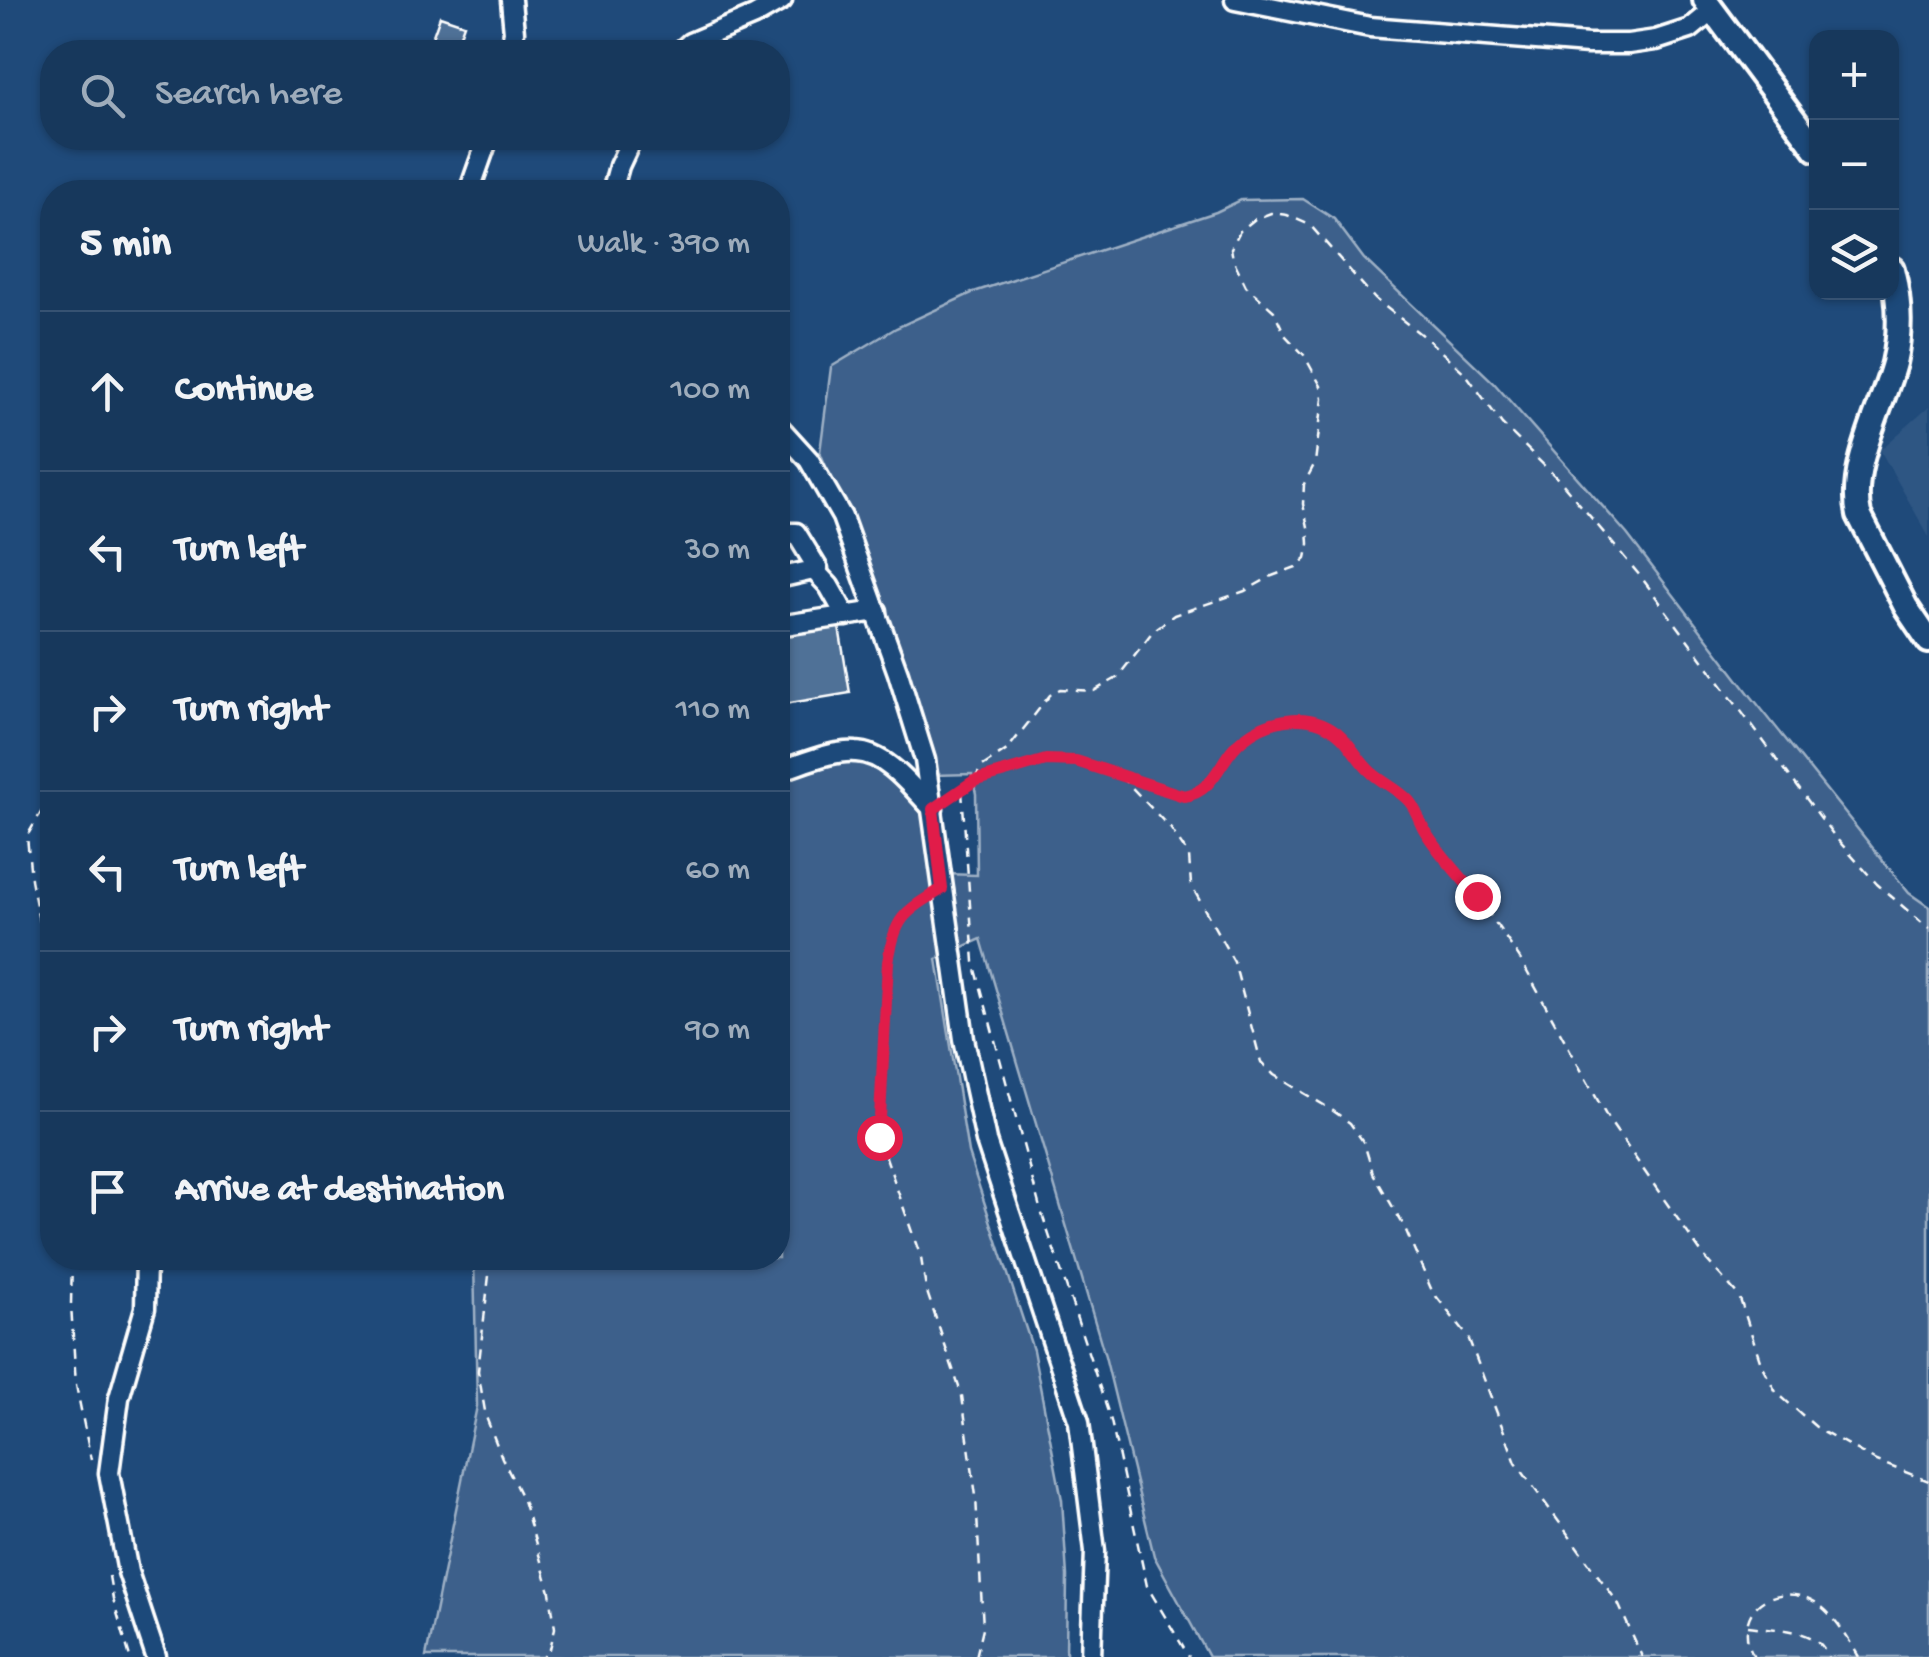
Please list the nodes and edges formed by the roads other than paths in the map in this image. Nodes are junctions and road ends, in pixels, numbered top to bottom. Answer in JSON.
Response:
{"nodes":[{"id":1,"x":511,"y":0,"type":"edge"},
{"id":2,"x":782,"y":0,"type":"edge"},
{"id":3,"x":1235,"y":0,"type":"edge"},
{"id":4,"x":1709,"y":5,"type":"edge"},
{"id":5,"x":512,"y":40,"type":"edge"},
{"id":6,"x":697,"y":40,"type":"edge"},
{"id":7,"x":1809,"y":139,"type":"edge"},
{"id":8,"x":484,"y":150,"type":"edge"},
{"id":9,"x":626,"y":150,"type":"edge"},
{"id":10,"x":473,"y":180,"type":"edge"},
{"id":11,"x":615,"y":180,"type":"edge"},
{"id":12,"x":1897,"y":300,"type":"edge"},
{"id":13,"x":790,"y":439,"type":"edge"},
{"id":14,"x":790,"y":533,"type":"edge"},
{"id":15,"x":815,"y":571,"type":"junction"},
{"id":16,"x":790,"y":576,"type":"edge"},
{"id":17,"x":876,"y":612,"type":"junction"},
{"id":18,"x":846,"y":616,"type":"junction"},
{"id":19,"x":790,"y":624,"type":"edge"},
{"id":20,"x":1929,"y":641,"type":"edge"},
{"id":21,"x":790,"y":768,"type":"edge"},
{"id":22,"x":933,"y":809,"type":"junction"},
{"id":23,"x":146,"y":1270,"type":"edge"},
{"id":24,"x":156,"y":1657,"type":"edge"},
{"id":25,"x":1092,"y":1657,"type":"edge"}],
"edges":[{"from":1,"to":5,"type":"street"},
{"from":2,"to":6,"type":"street"},
{"from":3,"to":4,"type":"street"},
{"from":4,"to":7,"type":"main road"},
{"from":8,"to":10,"type":"street"},
{"from":9,"to":11,"type":"street"},
{"from":12,"to":20,"type":"main road"},
{"from":13,"to":17,"type":"street"},
{"from":14,"to":15,"type":"street"},
{"from":15,"to":16,"type":"street"},
{"from":15,"to":18,"type":"street"},
{"from":17,"to":18,"type":"street"},
{"from":17,"to":22,"type":"street"},
{"from":18,"to":19,"type":"street"},
{"from":21,"to":22,"type":"street"},
{"from":22,"to":25,"type":"street"},
{"from":23,"to":24,"type":"street"}]}
